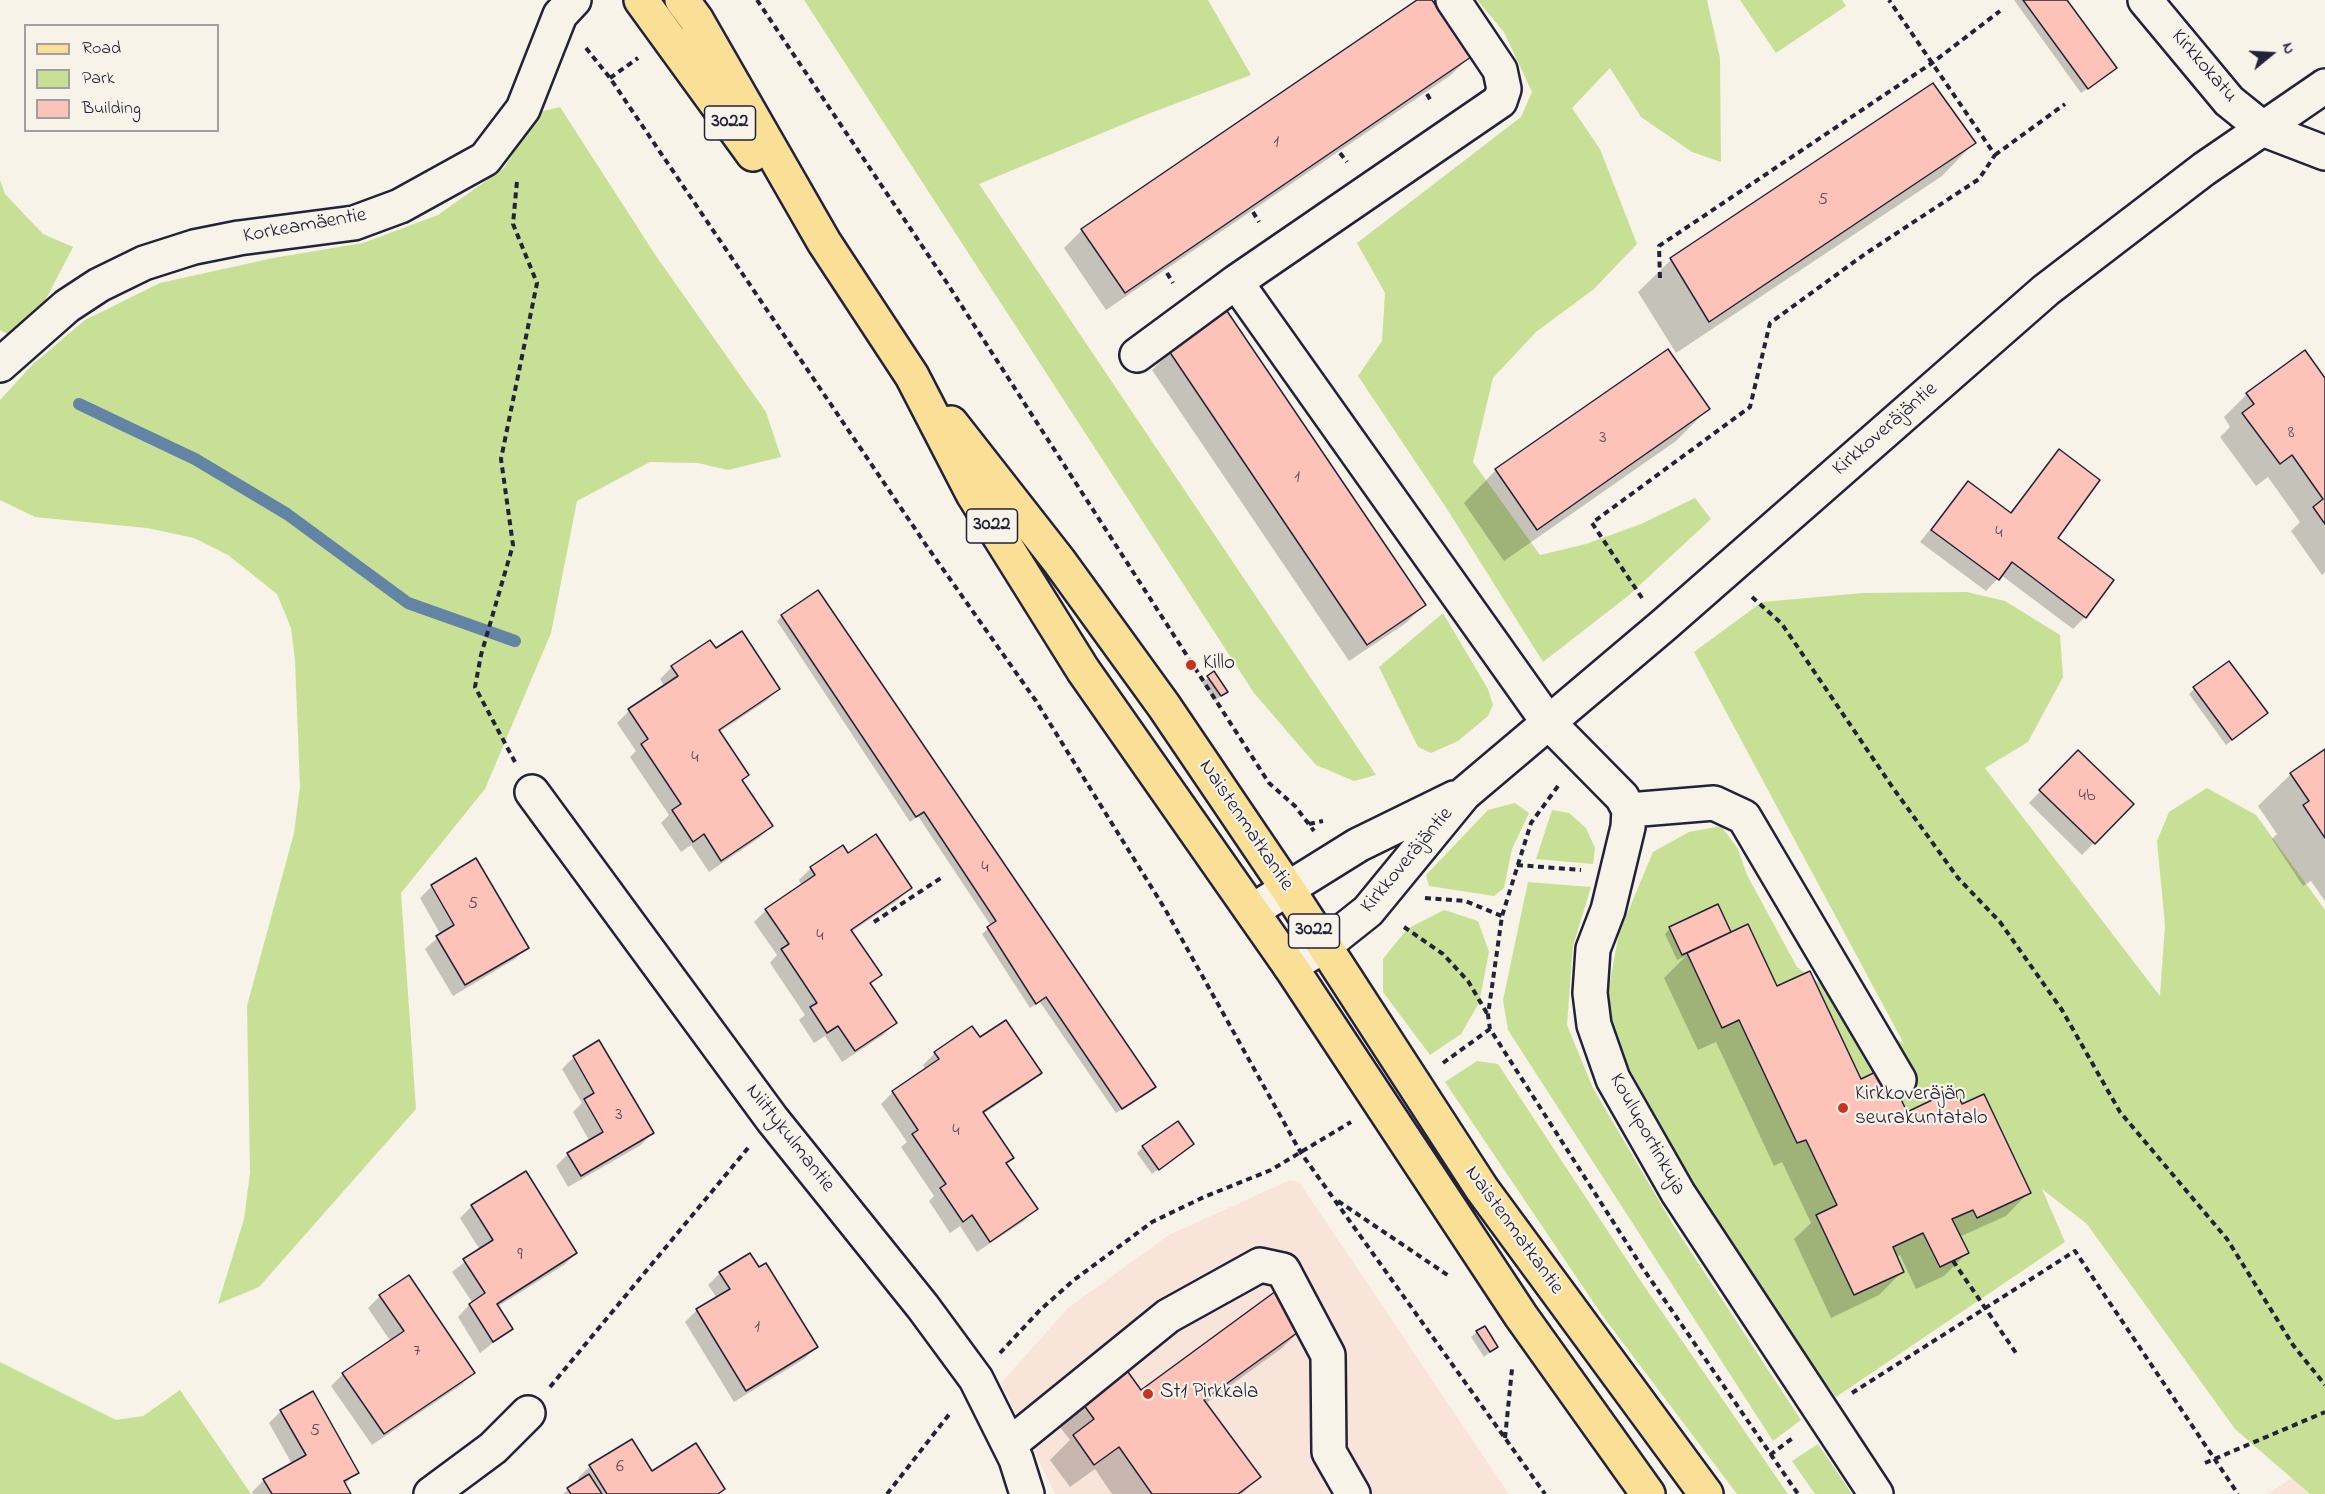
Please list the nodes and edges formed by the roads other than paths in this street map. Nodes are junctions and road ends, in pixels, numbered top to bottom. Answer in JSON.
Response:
{"nodes":[{"id":1,"x":641,"y":0,"type":"edge"},
{"id":2,"x":682,"y":0,"type":"edge"},
{"id":3,"x":1452,"y":0,"type":"edge"},
{"id":4,"x":2145,"y":0,"type":"edge"},
{"id":5,"x":567,"y":8,"type":"edge"},
{"id":6,"x":2325,"y":86,"type":"edge"},
{"id":7,"x":2265,"y":130,"type":"junction"},
{"id":8,"x":2325,"y":153,"type":"edge"},
{"id":9,"x":824,"y":242,"type":"junction"},
{"id":10,"x":1236,"y":282,"type":"junction"},
{"id":11,"x":1137,"y":355,"type":"dead end"},
{"id":12,"x":0,"y":365,"type":"edge"},
{"id":13,"x":912,"y":376,"type":"junction"},
{"id":14,"x":1548,"y":722,"type":"junction"},
{"id":15,"x":532,"y":792,"type":"road end"},
{"id":16,"x":1464,"y":794,"type":"junction"},
{"id":17,"x":1629,"y":810,"type":"junction"},
{"id":18,"x":1287,"y":888,"type":"junction"},
{"id":19,"x":1252,"y":911,"type":"junction"},
{"id":20,"x":1324,"y":946,"type":"junction"},
{"id":21,"x":1290,"y":966,"type":"junction"},
{"id":22,"x":1899,"y":1080,"type":"dead end"},
{"id":23,"x":528,"y":1413,"type":"road end"},
{"id":24,"x":1009,"y":1445,"type":"junction"},
{"id":25,"x":431,"y":1494,"type":"edge"},
{"id":26,"x":1027,"y":1494,"type":"edge"},
{"id":27,"x":1353,"y":1494,"type":"edge"},
{"id":28,"x":1648,"y":1494,"type":"edge"},
{"id":29,"x":1706,"y":1494,"type":"edge"},
{"id":30,"x":1876,"y":1494,"type":"edge"}],
"edges":[{"from":1,"to":9,"type":"main road","name":"Naistenmatkantie","number":"3022"},
{"from":2,"to":9,"type":"main road","name":"Naistenmatkantie","number":"3022"},
{"from":3,"to":10,"type":"street"},
{"from":4,"to":7,"type":"street","name":"Kirkkokatu"},
{"from":5,"to":12,"type":"street","name":"Korkeamäentie"},
{"from":6,"to":7,"type":"street","name":"Kirkkoveräjäntie"},
{"from":7,"to":8,"type":"street","name":"Kirkkokatu"},
{"from":7,"to":14,"type":"street","name":"Kirkkoveräjäntie"},
{"from":9,"to":13,"type":"main road","name":"Naistenmatkantie","number":"3022"},
{"from":10,"to":11,"type":"street"},
{"from":10,"to":14,"type":"street"},
{"from":13,"to":18,"type":"main road","name":"Naistenmatkantie","number":"3022"},
{"from":13,"to":19,"type":"main road","name":"Naistenmatkantie","number":"3022"},
{"from":14,"to":16,"type":"street","name":"Kirkkoveräjäntie"},
{"from":14,"to":17,"type":"street"},
{"from":15,"to":24,"type":"street","name":"Niittykulmantie"},
{"from":16,"to":18,"type":"street","name":"Kirkkoveräjäntie"},
{"from":16,"to":20,"type":"street","name":"Kirkkoveräjäntie"},
{"from":17,"to":22,"type":"street"},
{"from":17,"to":30,"type":"street","name":"Kouluportinkuja"},
{"from":18,"to":19,"type":"street","name":"Kirkkoveräjäntie"},
{"from":18,"to":20,"type":"main road","name":"Naistenmatkantie","number":"3022"},
{"from":19,"to":21,"type":"main road","name":"Naistenmatkantie","number":"3022"},
{"from":20,"to":21,"type":"street","name":"Kirkkoveräjäntie"},
{"from":20,"to":29,"type":"main road","name":"Naistenmatkantie","number":"3022"},
{"from":21,"to":28,"type":"main road","name":"Naistenmatkantie","number":"3022"},
{"from":23,"to":25,"type":"street"},
{"from":24,"to":26,"type":"street","name":"Niittykulmantie"},
{"from":24,"to":27,"type":"street"}]}
